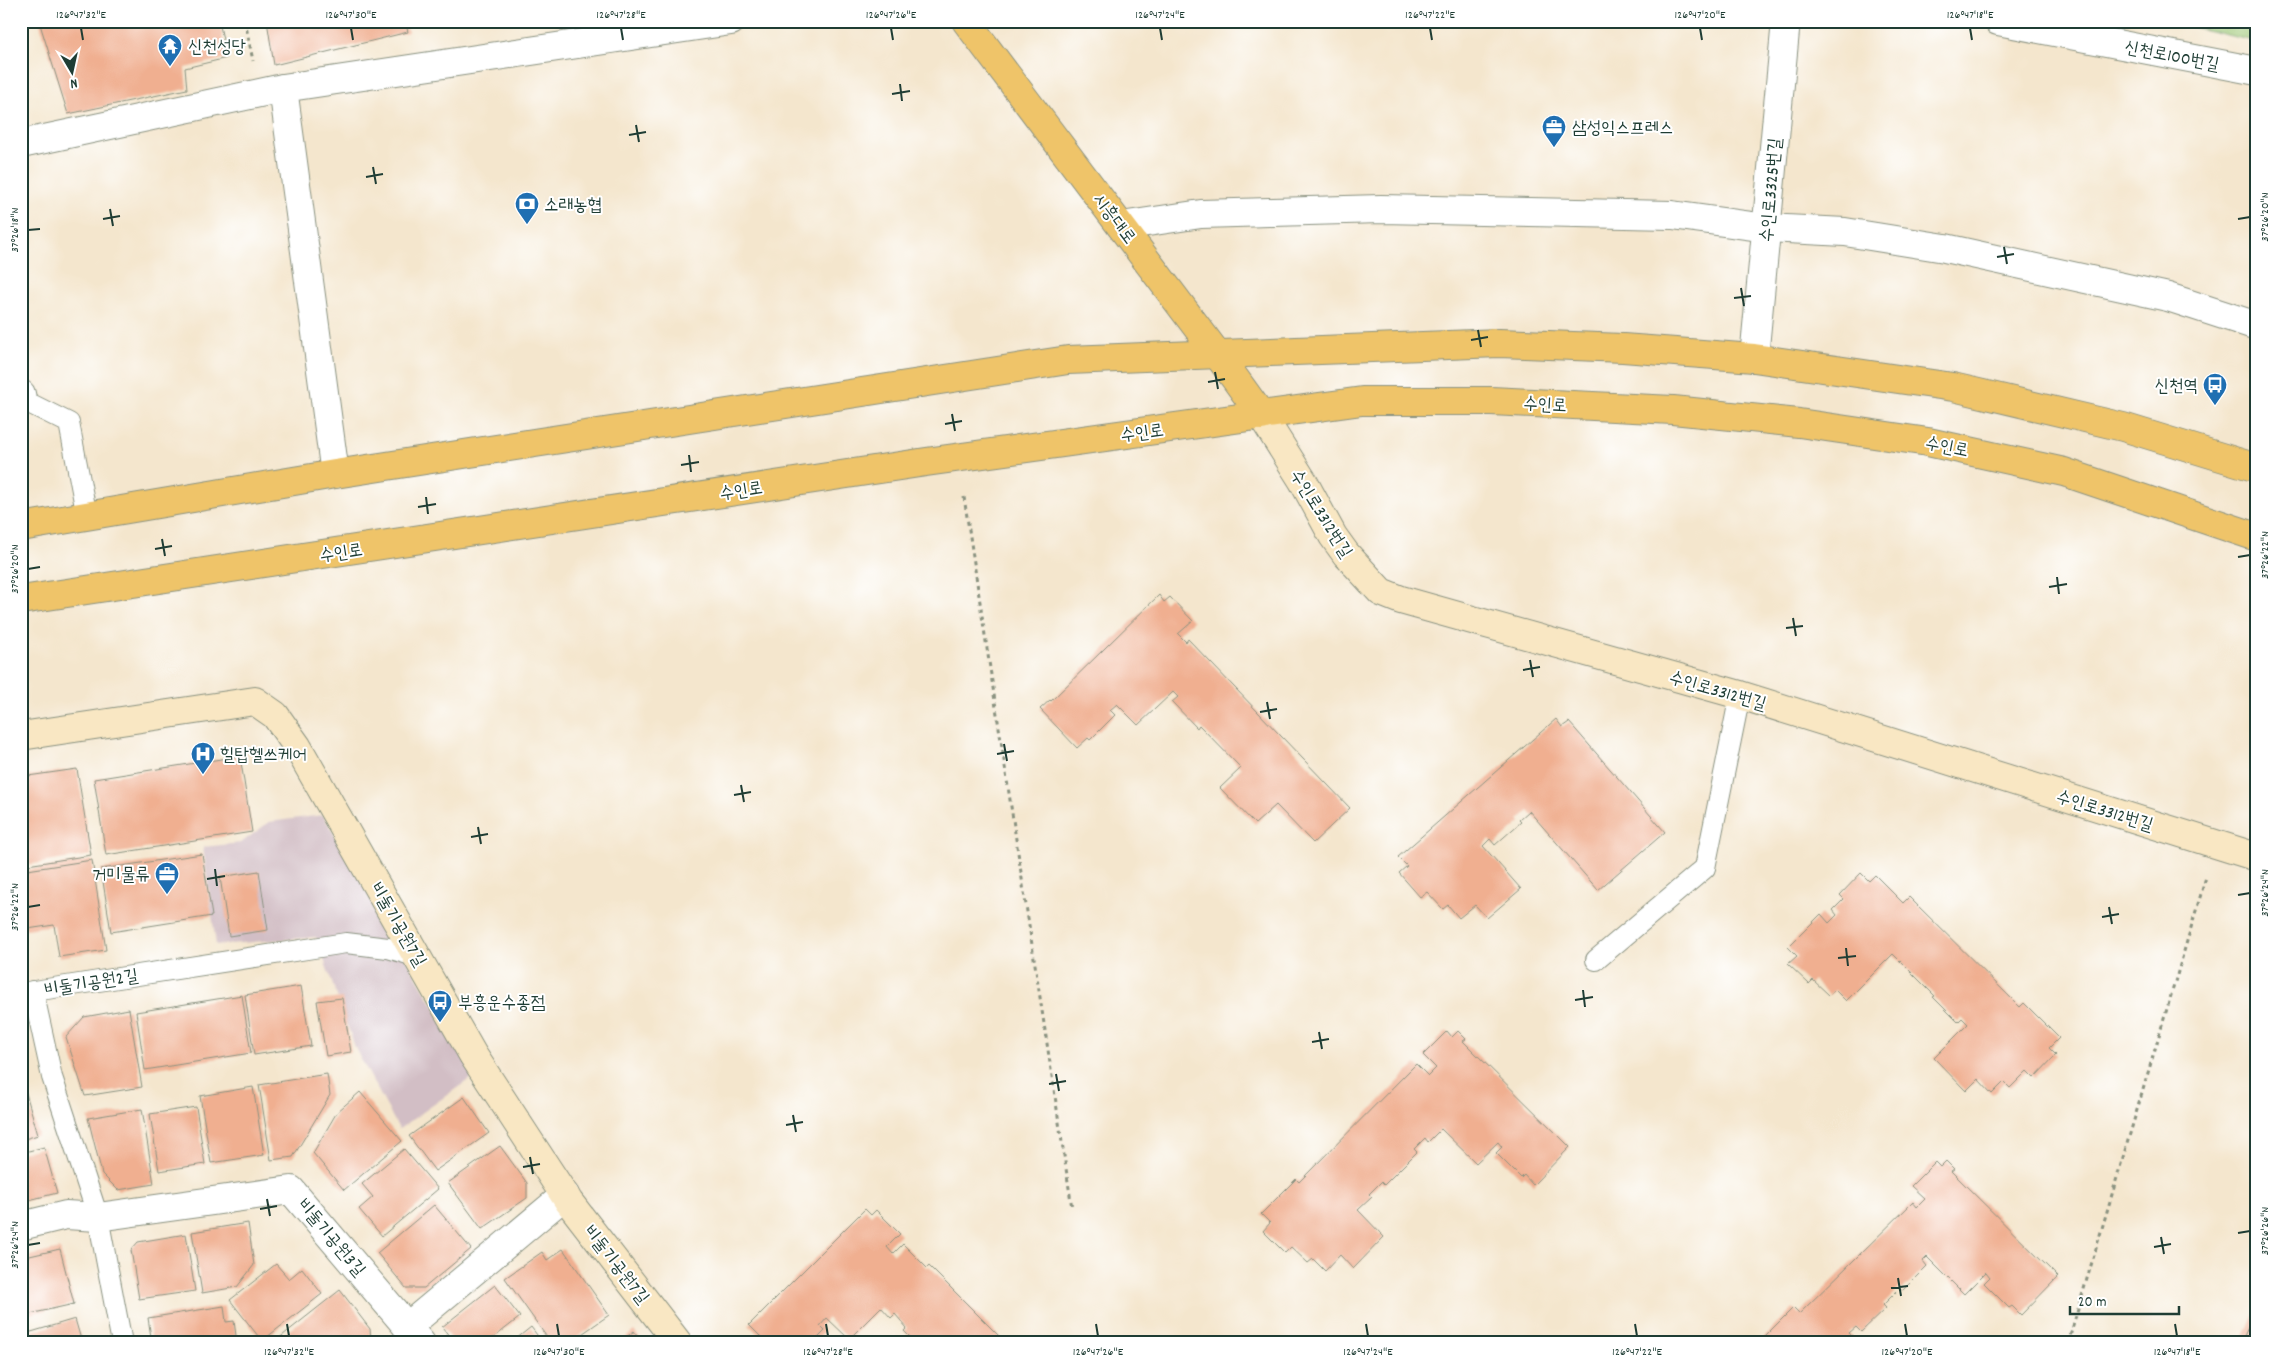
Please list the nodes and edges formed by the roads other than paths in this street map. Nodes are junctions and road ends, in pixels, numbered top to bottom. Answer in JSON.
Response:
{"nodes":[{"id":1,"x":731,"y":21,"type":"edge"},
{"id":2,"x":966,"y":21,"type":"edge"},
{"id":3,"x":1786,"y":21,"type":"edge"},
{"id":4,"x":1998,"y":21,"type":"edge"},
{"id":5,"x":2257,"y":71,"type":"edge"},
{"id":6,"x":271,"y":91,"type":"junction"},
{"id":7,"x":21,"y":144,"type":"edge"},
{"id":8,"x":1121,"y":226,"type":"junction"},
{"id":9,"x":1767,"y":228,"type":"junction"},
{"id":10,"x":2257,"y":326,"type":"edge"},
{"id":11,"x":1218,"y":355,"type":"junction"},
{"id":12,"x":1754,"y":358,"type":"junction"},
{"id":13,"x":22,"y":397,"type":"edge"},
{"id":14,"x":1262,"y":416,"type":"junction"},
{"id":15,"x":2257,"y":468,"type":"edge"},
{"id":16,"x":335,"y":474,"type":"junction"},
{"id":17,"x":87,"y":517,"type":"junction"},
{"id":18,"x":21,"y":527,"type":"edge"},
{"id":19,"x":2257,"y":537,"type":"edge"},
{"id":20,"x":21,"y":600,"type":"edge"},
{"id":21,"x":1740,"y":695,"type":"junction"},
{"id":22,"x":21,"y":736,"type":"edge"},
{"id":23,"x":2257,"y":857,"type":"edge"},
{"id":24,"x":418,"y":957,"type":"junction"},
{"id":25,"x":1596,"y":960,"type":"dead end"},
{"id":26,"x":27,"y":992,"type":"edge"},
{"id":27,"x":565,"y":1196,"type":"junction"},
{"id":28,"x":98,"y":1216,"type":"junction"},
{"id":29,"x":21,"y":1226,"type":"edge"},
{"id":30,"x":414,"y":1335,"type":"edge"},
{"id":31,"x":122,"y":1343,"type":"edge"},
{"id":32,"x":678,"y":1343,"type":"edge"}],
"edges":[{"from":1,"to":6,"type":"street"},
{"from":2,"to":8,"type":"main road","name":"시흥대로"},
{"from":3,"to":9,"type":"street","name":"수인로3325번길"},
{"from":4,"to":5,"type":"street","name":"신천로100번길"},
{"from":6,"to":7,"type":"street"},
{"from":6,"to":16,"type":"street"},
{"from":8,"to":9,"type":"street"},
{"from":8,"to":11,"type":"main road","name":"시흥대로"},
{"from":9,"to":10,"type":"street"},
{"from":9,"to":12,"type":"street","name":"수인로3325번길"},
{"from":11,"to":12,"type":"main road"},
{"from":11,"to":14,"type":"main road","name":"시흥대로"},
{"from":11,"to":16,"type":"main road"},
{"from":12,"to":15,"type":"main road"},
{"from":13,"to":17,"type":"lane"},
{"from":14,"to":19,"type":"main road","name":"수인로"},
{"from":14,"to":20,"type":"main road","name":"수인로"},
{"from":14,"to":21,"type":"street","name":"수인로3312번길"},
{"from":16,"to":17,"type":"main road"},
{"from":17,"to":18,"type":"main road"},
{"from":21,"to":23,"type":"street","name":"수인로3312번길"},
{"from":21,"to":25,"type":"lane"},
{"from":22,"to":24,"type":"street","name":"비둘기공원7길"},
{"from":24,"to":26,"type":"lane","name":"비둘기공원2길"},
{"from":24,"to":27,"type":"street","name":"비둘기공원7길"},
{"from":26,"to":28,"type":"lane","name":"비둘기공원2길"},
{"from":27,"to":30,"type":"street"},
{"from":27,"to":32,"type":"street","name":"비둘기공원7길"},
{"from":28,"to":29,"type":"street"},
{"from":28,"to":30,"type":"street","name":"비둘기공원3길"},
{"from":28,"to":31,"type":"lane","name":"비둘기공원2길"}]}
